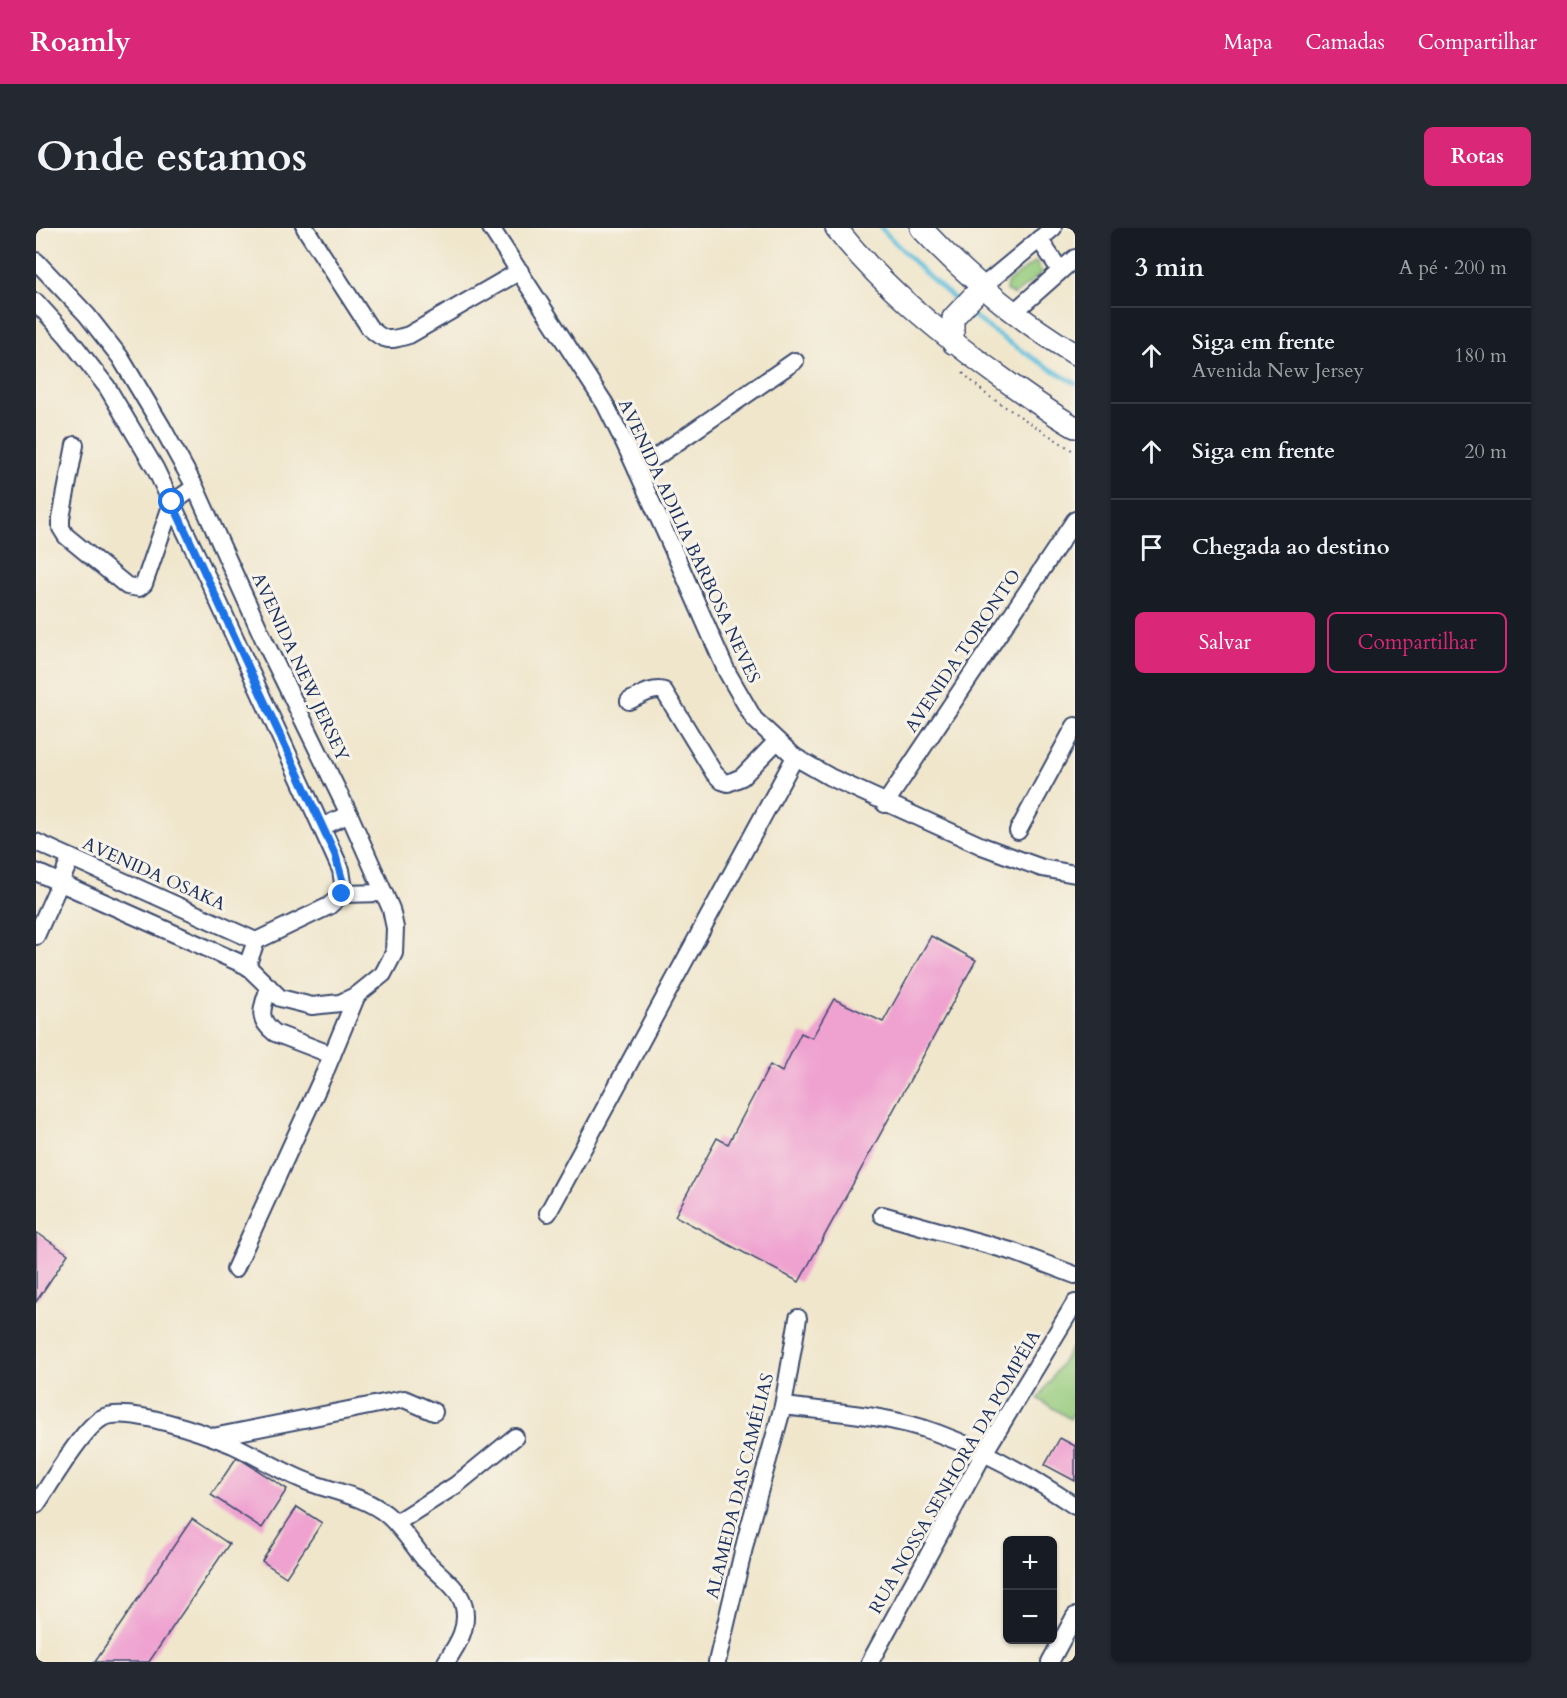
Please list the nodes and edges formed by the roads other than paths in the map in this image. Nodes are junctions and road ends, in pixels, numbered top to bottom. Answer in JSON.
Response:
{"nodes":[{"id":1,"x":305,"y":228,"type":"edge"},
{"id":2,"x":491,"y":228,"type":"edge"},
{"id":3,"x":836,"y":228,"type":"edge"},
{"id":4,"x":921,"y":228,"type":"edge"},
{"id":5,"x":1053,"y":228,"type":"edge"},
{"id":6,"x":1039,"y":239,"type":"junction"},
{"id":7,"x":1075,"y":258,"type":"edge"},
{"id":8,"x":36,"y":261,"type":"edge"},
{"id":9,"x":1060,"y":270,"type":"junction"},
{"id":10,"x":520,"y":271,"type":"junction"},
{"id":11,"x":976,"y":293,"type":"junction"},
{"id":12,"x":36,"y":302,"type":"edge"},
{"id":13,"x":1013,"y":313,"type":"junction"},
{"id":14,"x":953,"y":343,"type":"junction"},
{"id":15,"x":1075,"y":354,"type":"edge"},
{"id":16,"x":795,"y":361,"type":"dead end"},
{"id":17,"x":133,"y":377,"type":"junction"},
{"id":18,"x":107,"y":387,"type":"junction"},
{"id":19,"x":1075,"y":427,"type":"edge"},
{"id":20,"x":75,"y":446,"type":"dead end"},
{"id":21,"x":637,"y":470,"type":"junction"},
{"id":22,"x":195,"y":487,"type":"junction"},
{"id":23,"x":172,"y":502,"type":"junction"},
{"id":24,"x":1075,"y":520,"type":"edge"},
{"id":25,"x":629,"y":701,"type":"dead end"},
{"id":26,"x":1075,"y":726,"type":"edge"},
{"id":27,"x":776,"y":742,"type":"junction"},
{"id":28,"x":795,"y":757,"type":"junction"},
{"id":29,"x":885,"y":804,"type":"junction"},
{"id":30,"x":349,"y":814,"type":"junction"},
{"id":31,"x":322,"y":827,"type":"junction"},
{"id":32,"x":1018,"y":831,"type":"dead end"},
{"id":33,"x":36,"y":842,"type":"edge"},
{"id":34,"x":71,"y":858,"type":"junction"},
{"id":35,"x":36,"y":872,"type":"edge"},
{"id":36,"x":1075,"y":874,"type":"edge"},
{"id":37,"x":60,"y":883,"type":"junction"},
{"id":38,"x":384,"y":893,"type":"junction"},
{"id":39,"x":342,"y":894,"type":"junction"},
{"id":40,"x":36,"y":936,"type":"edge"},
{"id":41,"x":256,"y":941,"type":"junction"},
{"id":42,"x":247,"y":966,"type":"junction"},
{"id":43,"x":268,"y":987,"type":"junction"},
{"id":44,"x":357,"y":995,"type":"junction"},
{"id":45,"x":332,"y":1055,"type":"junction"},
{"id":46,"x":548,"y":1213,"type":"dead end"},
{"id":47,"x":882,"y":1215,"type":"dead end"},
{"id":48,"x":235,"y":1269,"type":"dead end"},
{"id":49,"x":1075,"y":1275,"type":"edge"},
{"id":50,"x":1075,"y":1303,"type":"edge"},
{"id":51,"x":798,"y":1318,"type":"dead end"},
{"id":52,"x":783,"y":1406,"type":"junction"},
{"id":53,"x":434,"y":1412,"type":"dead end"},
{"id":54,"x":212,"y":1437,"type":"junction"},
{"id":55,"x":515,"y":1437,"type":"dead end"},
{"id":56,"x":984,"y":1453,"type":"junction"},
{"id":57,"x":36,"y":1505,"type":"edge"},
{"id":58,"x":1075,"y":1506,"type":"edge"},
{"id":59,"x":396,"y":1523,"type":"junction"},
{"id":60,"x":1075,"y":1616,"type":"edge"},
{"id":61,"x":446,"y":1662,"type":"edge"},
{"id":62,"x":717,"y":1662,"type":"edge"},
{"id":63,"x":870,"y":1662,"type":"edge"},
{"id":64,"x":1050,"y":1662,"type":"edge"}],
"edges":[{"from":1,"to":10,"type":"street"},
{"from":2,"to":10,"type":"street","name":"AVENIDA ADILIA BARBOSA NEVES"},
{"from":3,"to":14,"type":"main road"},
{"from":4,"to":11,"type":"main road"},
{"from":5,"to":6,"type":"street"},
{"from":6,"to":9,"type":"street"},
{"from":6,"to":11,"type":"street"},
{"from":7,"to":9,"type":"street"},
{"from":8,"to":17,"type":"street","name":"AVENIDA NEW JERSEY"},
{"from":9,"to":13,"type":"street"},
{"from":10,"to":21,"type":"street","name":"AVENIDA ADILIA BARBOSA NEVES"},
{"from":11,"to":13,"type":"main road"},
{"from":11,"to":14,"type":"main road"},
{"from":12,"to":18,"type":"street"},
{"from":13,"to":15,"type":"main road"},
{"from":14,"to":19,"type":"main road"},
{"from":16,"to":21,"type":"street"},
{"from":17,"to":18,"type":"street"},
{"from":17,"to":22,"type":"street","name":"AVENIDA NEW JERSEY"},
{"from":18,"to":23,"type":"street"},
{"from":20,"to":23,"type":"street"},
{"from":21,"to":27,"type":"street","name":"AVENIDA ADILIA BARBOSA NEVES"},
{"from":22,"to":23,"type":"street"},
{"from":22,"to":30,"type":"street","name":"AVENIDA NEW JERSEY"},
{"from":23,"to":31,"type":"street"},
{"from":24,"to":29,"type":"street","name":"AVENIDA TORONTO"},
{"from":25,"to":27,"type":"street"},
{"from":26,"to":32,"type":"street"},
{"from":27,"to":28,"type":"street","name":"AVENIDA ADILIA BARBOSA NEVES"},
{"from":28,"to":29,"type":"street","name":"AVENIDA ADILIA BARBOSA NEVES"},
{"from":28,"to":46,"type":"street"},
{"from":29,"to":36,"type":"street","name":"AVENIDA ADILIA BARBOSA NEVES"},
{"from":30,"to":31,"type":"street"},
{"from":30,"to":38,"type":"street","name":"AVENIDA NEW JERSEY"},
{"from":31,"to":39,"type":"street"},
{"from":33,"to":34,"type":"street","name":"AVENIDA OSAKA"},
{"from":34,"to":37,"type":"street"},
{"from":34,"to":41,"type":"street","name":"AVENIDA OSAKA"},
{"from":35,"to":37,"type":"street"},
{"from":37,"to":40,"type":"street"},
{"from":37,"to":42,"type":"street"},
{"from":38,"to":39,"type":"street"},
{"from":38,"to":44,"type":"street","name":"AVENIDA NEW JERSEY"},
{"from":39,"to":41,"type":"street"},
{"from":41,"to":42,"type":"street"},
{"from":42,"to":43,"type":"street","name":"AVENIDA NEW JERSEY"},
{"from":43,"to":44,"type":"street","name":"AVENIDA NEW JERSEY"},
{"from":43,"to":45,"type":"street"},
{"from":44,"to":45,"type":"street"},
{"from":45,"to":48,"type":"street"},
{"from":47,"to":49,"type":"street"},
{"from":50,"to":56,"type":"street","name":"RUA NOSSA SENHORA DA POMPÉIA"},
{"from":51,"to":52,"type":"street","name":"ALAMEDA DAS CAMÉLIAS"},
{"from":52,"to":56,"type":"street"},
{"from":52,"to":62,"type":"street","name":"ALAMEDA DAS CAMÉLIAS"},
{"from":53,"to":54,"type":"street"},
{"from":54,"to":57,"type":"street"},
{"from":54,"to":59,"type":"street"},
{"from":55,"to":59,"type":"street"},
{"from":56,"to":58,"type":"street"},
{"from":56,"to":63,"type":"street","name":"RUA NOSSA SENHORA DA POMPÉIA"},
{"from":59,"to":61,"type":"street"},
{"from":60,"to":64,"type":"street"}]}
